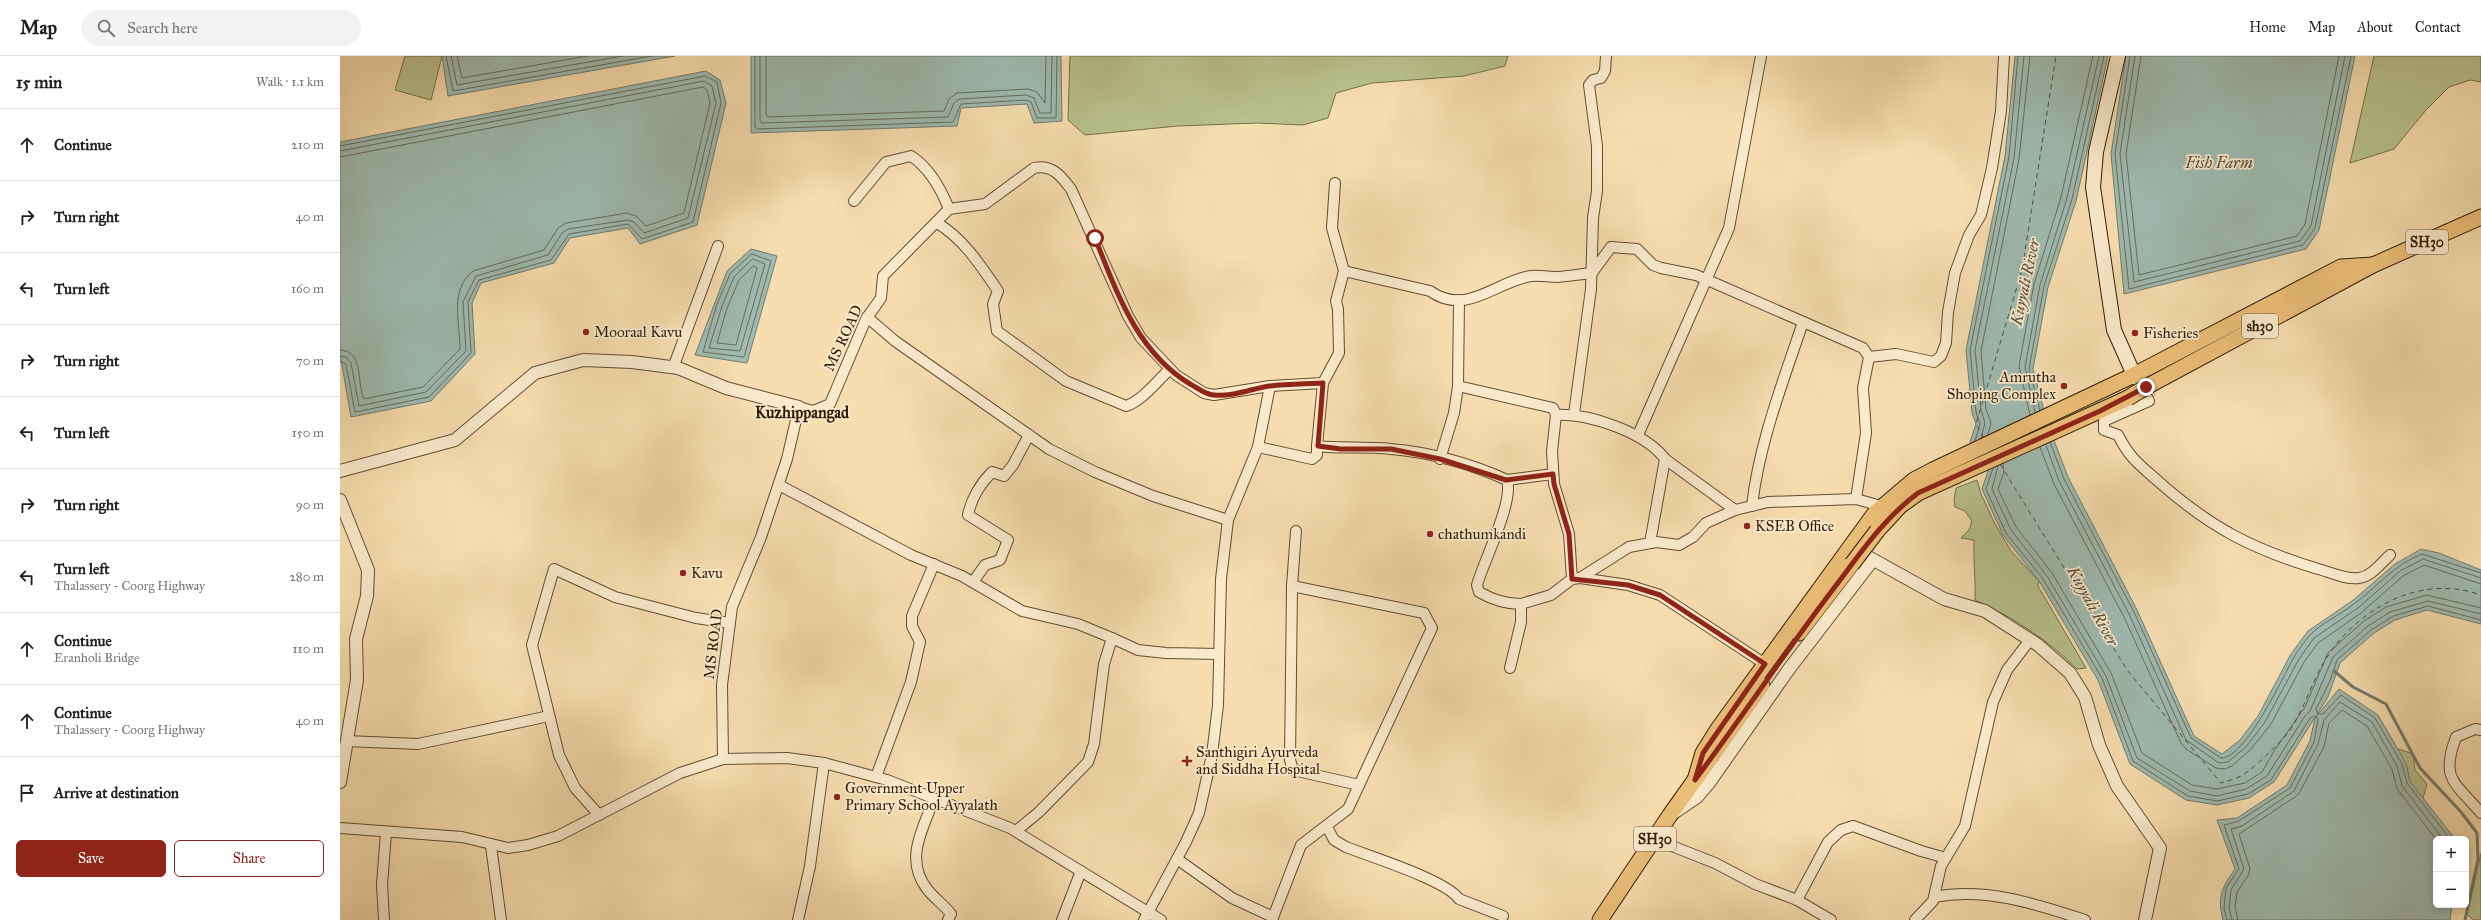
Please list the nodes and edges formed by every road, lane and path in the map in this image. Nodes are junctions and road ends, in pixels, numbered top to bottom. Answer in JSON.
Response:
{"nodes":[{"id":1,"x":1606,"y":56,"type":"edge"},
{"id":2,"x":1761,"y":56,"type":"edge"},
{"id":3,"x":2004,"y":56,"type":"edge"},
{"id":4,"x":2118,"y":56,"type":"edge"},
{"id":5,"x":1335,"y":183,"type":"dead end"},
{"id":6,"x":854,"y":200,"type":"dead end"},
{"id":7,"x":949,"y":209,"type":"junction"},
{"id":8,"x":2481,"y":217,"type":"edge"},
{"id":9,"x":936,"y":223,"type":"junction"},
{"id":10,"x":718,"y":246,"type":"dead end"},
{"id":11,"x":2373,"y":265,"type":"junction"},
{"id":12,"x":1344,"y":271,"type":"junction"},
{"id":13,"x":1592,"y":273,"type":"junction"},
{"id":14,"x":1706,"y":279,"type":"junction"},
{"id":15,"x":1458,"y":300,"type":"junction"},
{"id":16,"x":867,"y":317,"type":"junction"},
{"id":17,"x":1803,"y":322,"type":"junction"},
{"id":18,"x":1869,"y":357,"type":"junction"},
{"id":19,"x":673,"y":368,"type":"junction"},
{"id":20,"x":1170,"y":369,"type":"junction"},
{"id":21,"x":2134,"y":375,"type":"junction"},
{"id":22,"x":1323,"y":383,"type":"junction"},
{"id":23,"x":1270,"y":386,"type":"junction"},
{"id":24,"x":1458,"y":386,"type":"junction"},
{"id":25,"x":800,"y":407,"type":"junction"},
{"id":26,"x":1574,"y":414,"type":"junction"},
{"id":27,"x":1556,"y":415,"type":"junction"},
{"id":28,"x":1029,"y":434,"type":"junction"},
{"id":29,"x":1638,"y":435,"type":"junction"},
{"id":30,"x":1258,"y":446,"type":"junction"},
{"id":31,"x":1318,"y":446,"type":"junction"},
{"id":32,"x":1440,"y":459,"type":"junction"},
{"id":33,"x":1665,"y":459,"type":"junction"},
{"id":34,"x":340,"y":471,"type":"edge"},
{"id":35,"x":1553,"y":474,"type":"junction"},
{"id":36,"x":1506,"y":480,"type":"junction"},
{"id":37,"x":778,"y":485,"type":"junction"},
{"id":38,"x":1856,"y":499,"type":"junction"},
{"id":39,"x":340,"y":500,"type":"edge"},
{"id":40,"x":1752,"y":506,"type":"junction"},
{"id":41,"x":1881,"y":506,"type":"junction"},
{"id":42,"x":1735,"y":510,"type":"junction"},
{"id":43,"x":1228,"y":520,"type":"junction"},
{"id":44,"x":1296,"y":530,"type":"dead end"},
{"id":45,"x":1650,"y":543,"type":"junction"},
{"id":46,"x":1849,"y":546,"type":"junction"},
{"id":47,"x":2390,"y":555,"type":"dead end"},
{"id":48,"x":1872,"y":561,"type":"junction"},
{"id":49,"x":934,"y":564,"type":"junction"},
{"id":50,"x":1852,"y":564,"type":"joint"},
{"id":51,"x":1576,"y":579,"type":"junction"},
{"id":52,"x":973,"y":582,"type":"junction"},
{"id":53,"x":1292,"y":586,"type":"junction"},
{"id":54,"x":1521,"y":604,"type":"junction"},
{"id":55,"x":730,"y":623,"type":"junction"},
{"id":56,"x":1112,"y":638,"type":"junction"},
{"id":57,"x":2030,"y":640,"type":"junction"},
{"id":58,"x":1219,"y":654,"type":"junction"},
{"id":59,"x":1765,"y":664,"type":"junction"},
{"id":60,"x":1510,"y":668,"type":"dead end"},
{"id":61,"x":549,"y":716,"type":"junction"},
{"id":62,"x":2481,"y":730,"type":"edge"},
{"id":63,"x":346,"y":742,"type":"junction"},
{"id":64,"x":723,"y":759,"type":"junction"},
{"id":65,"x":824,"y":763,"type":"junction"},
{"id":66,"x":341,"y":764,"type":"edge"},
{"id":67,"x":876,"y":777,"type":"junction"},
{"id":68,"x":1695,"y":780,"type":"junction"},
{"id":69,"x":340,"y":782,"type":"edge"},
{"id":70,"x":1359,"y":785,"type":"junction"},
{"id":71,"x":934,"y":799,"type":"junction"},
{"id":72,"x":2481,"y":813,"type":"edge"},
{"id":73,"x":599,"y":815,"type":"junction"},
{"id":74,"x":1670,"y":815,"type":"junction"},
{"id":75,"x":1327,"y":827,"type":"junction"},
{"id":76,"x":340,"y":828,"type":"edge"},
{"id":77,"x":1016,"y":831,"type":"junction"},
{"id":78,"x":386,"y":833,"type":"junction"},
{"id":79,"x":1654,"y":839,"type":"junction"},
{"id":80,"x":491,"y":846,"type":"junction"},
{"id":81,"x":1946,"y":858,"type":"junction"},
{"id":82,"x":1177,"y":859,"type":"junction"},
{"id":83,"x":1081,"y":872,"type":"junction"},
{"id":84,"x":1934,"y":897,"type":"junction"},
{"id":85,"x":1797,"y":900,"type":"junction"},
{"id":86,"x":1146,"y":916,"type":"edge"},
{"id":87,"x":1504,"y":916,"type":"dead end"},
{"id":88,"x":1273,"y":918,"type":"edge"},
{"id":89,"x":384,"y":920,"type":"edge"},
{"id":90,"x":501,"y":920,"type":"edge"},
{"id":91,"x":798,"y":920,"type":"edge"},
{"id":92,"x":948,"y":920,"type":"edge"},
{"id":93,"x":1062,"y":920,"type":"edge"},
{"id":94,"x":1161,"y":920,"type":"edge"},
{"id":95,"x":1600,"y":920,"type":"edge"},
{"id":96,"x":1831,"y":920,"type":"edge"},
{"id":97,"x":1915,"y":920,"type":"edge"},
{"id":98,"x":2086,"y":920,"type":"edge"},
{"id":99,"x":2145,"y":920,"type":"edge"}],
"edges":[{"from":1,"to":13,"type":"street"},
{"from":2,"to":14,"type":"street"},
{"from":3,"to":18,"type":"street"},
{"from":4,"to":21,"type":"main road"},
{"from":5,"to":12,"type":"street"},
{"from":6,"to":7,"type":"street"},
{"from":7,"to":9,"type":"street"},
{"from":7,"to":20,"type":"street"},
{"from":8,"to":11,"type":"main road","number":"SH30"},
{"from":9,"to":16,"type":"street","name":"MS ROAD"},
{"from":9,"to":20,"type":"street"},
{"from":10,"to":19,"type":"street"},
{"from":11,"to":21,"type":"main road","number":"SH30"},
{"from":11,"to":50,"type":"main road","number":"sh30","bridge":true},
{"from":12,"to":15,"type":"street"},
{"from":12,"to":22,"type":"street"},
{"from":13,"to":14,"type":"street"},
{"from":13,"to":15,"type":"street"},
{"from":13,"to":26,"type":"street"},
{"from":14,"to":17,"type":"street"},
{"from":14,"to":29,"type":"street"},
{"from":15,"to":24,"type":"street"},
{"from":16,"to":25,"type":"street","name":"MS ROAD"},
{"from":16,"to":28,"type":"street"},
{"from":17,"to":18,"type":"street"},
{"from":17,"to":40,"type":"street"},
{"from":18,"to":38,"type":"street"},
{"from":19,"to":25,"type":"street"},
{"from":19,"to":34,"type":"street"},
{"from":20,"to":23,"type":"street"},
{"from":21,"to":41,"type":"main road","number":"SH30"},
{"from":21,"to":47,"type":"street"},
{"from":22,"to":23,"type":"street"},
{"from":22,"to":31,"type":"street"},
{"from":23,"to":30,"type":"street"},
{"from":24,"to":27,"type":"street"},
{"from":24,"to":32,"type":"street"},
{"from":25,"to":37,"type":"street","name":"MS ROAD"},
{"from":26,"to":27,"type":"street"},
{"from":26,"to":29,"type":"street"},
{"from":27,"to":35,"type":"street"},
{"from":28,"to":43,"type":"street"},
{"from":28,"to":52,"type":"street"},
{"from":29,"to":33,"type":"street"},
{"from":30,"to":31,"type":"street"},
{"from":30,"to":43,"type":"street"},
{"from":31,"to":32,"type":"street"},
{"from":32,"to":36,"type":"street"},
{"from":33,"to":42,"type":"street"},
{"from":33,"to":45,"type":"street"},
{"from":35,"to":36,"type":"street"},
{"from":35,"to":51,"type":"street"},
{"from":36,"to":54,"type":"street"},
{"from":37,"to":49,"type":"street"},
{"from":37,"to":55,"type":"street","name":"MS ROAD"},
{"from":38,"to":40,"type":"street"},
{"from":38,"to":41,"type":"street"},
{"from":39,"to":63,"type":"street"},
{"from":40,"to":42,"type":"street"},
{"from":41,"to":46,"type":"main road","number":"SH30"},
{"from":42,"to":45,"type":"street"},
{"from":43,"to":58,"type":"street"},
{"from":44,"to":53,"type":"street"},
{"from":45,"to":51,"type":"street"},
{"from":46,"to":48,"type":"street"},
{"from":46,"to":59,"type":"main road","number":"SH30"},
{"from":48,"to":57,"type":"street"},
{"from":48,"to":74,"type":"street"},
{"from":49,"to":52,"type":"street"},
{"from":49,"to":67,"type":"street"},
{"from":50,"to":68,"type":"main road","number":"SH30"},
{"from":51,"to":54,"type":"street"},
{"from":51,"to":59,"type":"street"},
{"from":52,"to":56,"type":"street"},
{"from":53,"to":70,"type":"street"},
{"from":53,"to":70,"type":"street"},
{"from":54,"to":60,"type":"street"},
{"from":55,"to":61,"type":"street"},
{"from":55,"to":64,"type":"street","name":"MS ROAD"},
{"from":56,"to":58,"type":"street"},
{"from":56,"to":77,"type":"street"},
{"from":57,"to":81,"type":"street"},
{"from":57,"to":99,"type":"street"},
{"from":58,"to":82,"type":"street"},
{"from":59,"to":68,"type":"main road","number":"SH30"},
{"from":61,"to":63,"type":"street"},
{"from":61,"to":73,"type":"street"},
{"from":62,"to":72,"type":"street"},
{"from":63,"to":66,"type":"street"},
{"from":64,"to":65,"type":"street"},
{"from":64,"to":73,"type":"street"},
{"from":65,"to":67,"type":"street"},
{"from":65,"to":91,"type":"street"},
{"from":66,"to":69,"type":"street"},
{"from":67,"to":71,"type":"street"},
{"from":68,"to":74,"type":"main road","number":"SH30"},
{"from":70,"to":75,"type":"street"},
{"from":71,"to":77,"type":"street"},
{"from":71,"to":92,"type":"street"},
{"from":73,"to":80,"type":"street"},
{"from":74,"to":79,"type":"main road","number":"SH30"},
{"from":75,"to":87,"type":"street"},
{"from":75,"to":88,"type":"street"},
{"from":76,"to":78,"type":"street"},
{"from":77,"to":83,"type":"street"},
{"from":78,"to":80,"type":"street"},
{"from":78,"to":89,"type":"street"},
{"from":79,"to":85,"type":"street"},
{"from":79,"to":95,"type":"main road","number":"SH30"},
{"from":80,"to":90,"type":"street"},
{"from":81,"to":84,"type":"street"},
{"from":81,"to":85,"type":"street"},
{"from":82,"to":86,"type":"street"},
{"from":82,"to":88,"type":"street"},
{"from":83,"to":86,"type":"street"},
{"from":83,"to":93,"type":"street"},
{"from":84,"to":97,"type":"street"},
{"from":84,"to":98,"type":"street"},
{"from":85,"to":96,"type":"street"},
{"from":86,"to":94,"type":"street"}]}
